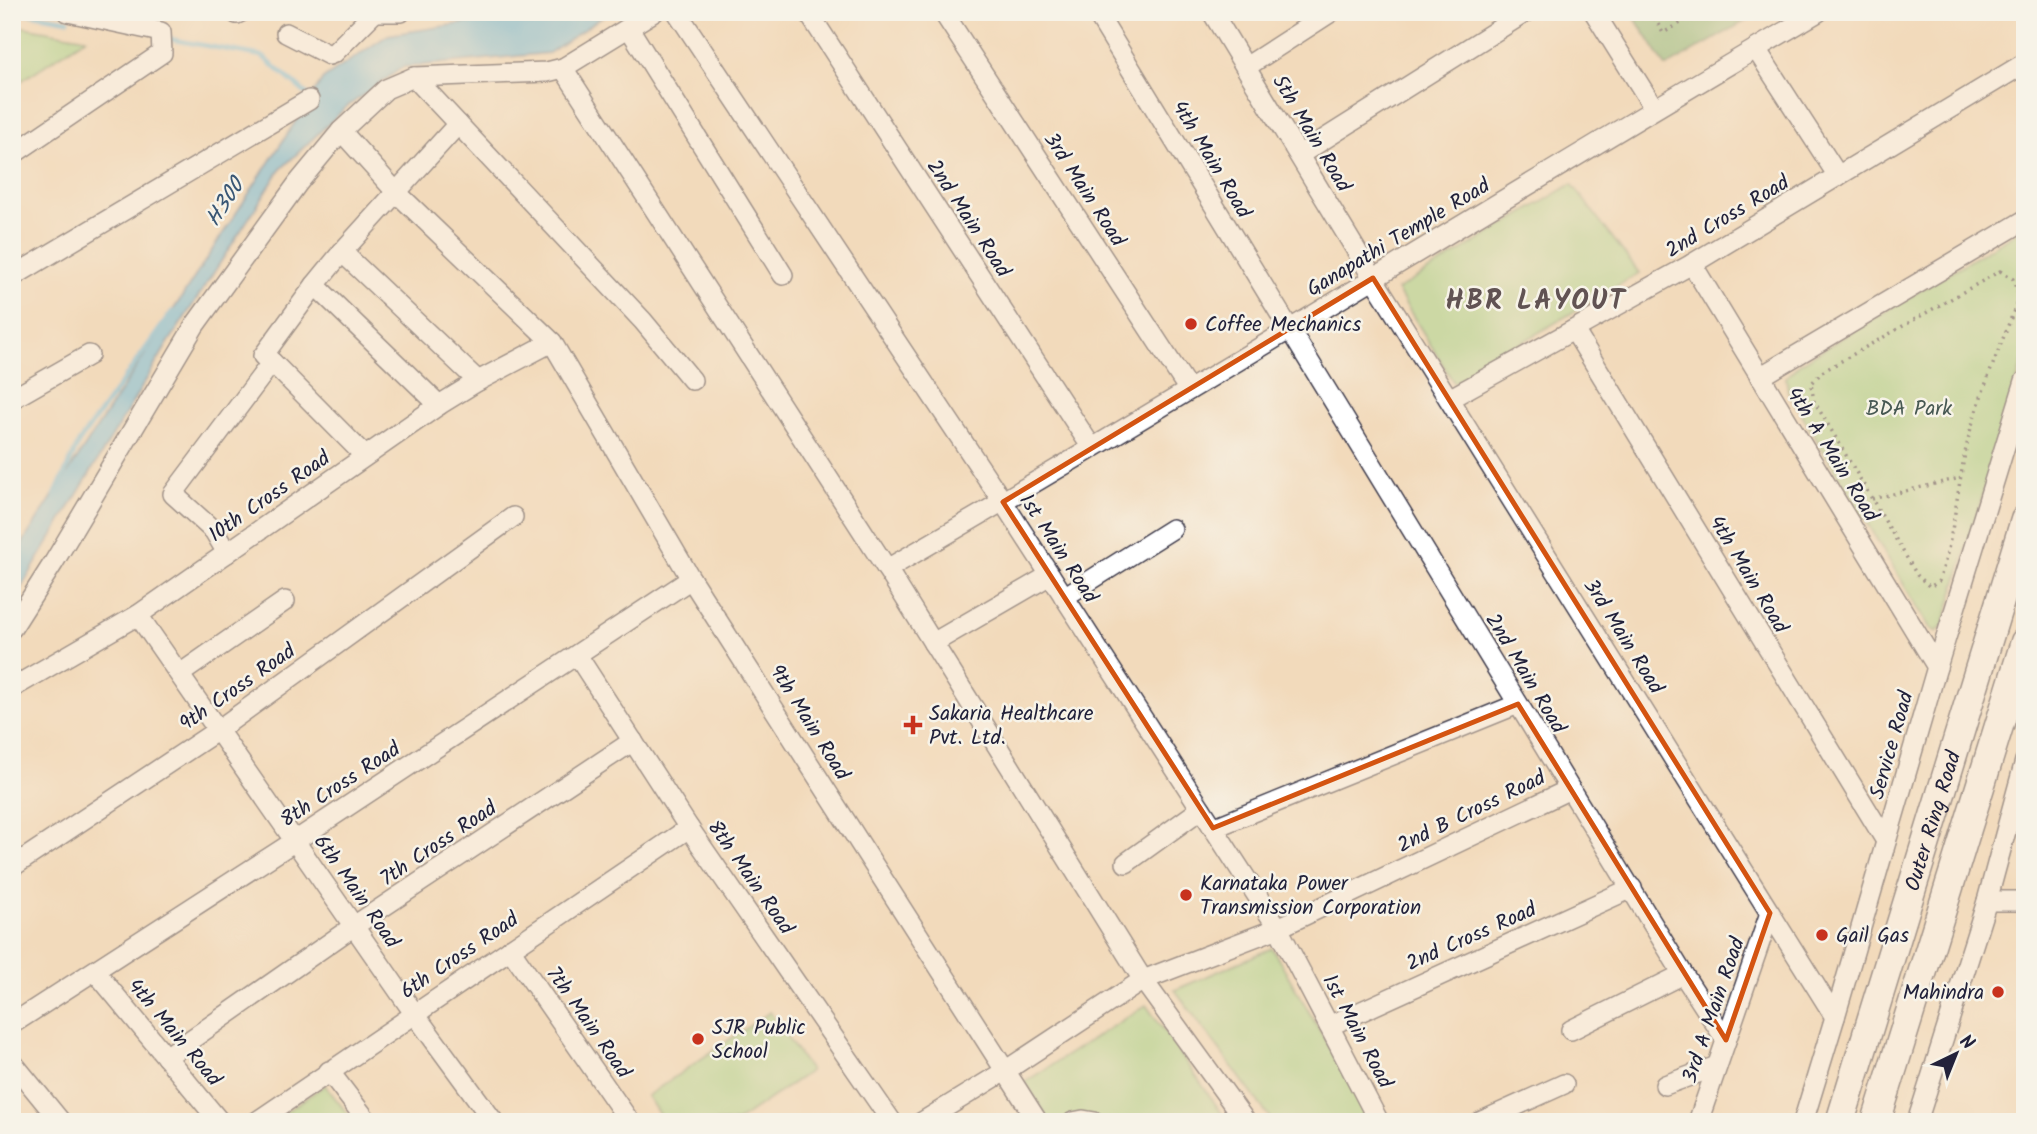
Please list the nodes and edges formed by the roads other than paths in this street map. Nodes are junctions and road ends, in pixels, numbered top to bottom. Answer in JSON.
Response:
{"nodes":[{"id":1,"x":68,"y":12,"type":"edge"},
{"id":2,"x":401,"y":12,"type":"edge"},
{"id":3,"x":654,"y":12,"type":"edge"},
{"id":4,"x":677,"y":12,"type":"edge"},
{"id":5,"x":808,"y":12,"type":"edge"},
{"id":6,"x":943,"y":12,"type":"edge"},
{"id":7,"x":1096,"y":12,"type":"edge"},
{"id":8,"x":1212,"y":12,"type":"edge"},
{"id":9,"x":1331,"y":12,"type":"edge"},
{"id":10,"x":1526,"y":12,"type":"edge"},
{"id":11,"x":1594,"y":12,"type":"edge"},
{"id":12,"x":1818,"y":12,"type":"edge"},
{"id":13,"x":373,"y":13,"type":"edge"},
{"id":14,"x":134,"y":19,"type":"edge"},
{"id":15,"x":629,"y":28,"type":"junction"},
{"id":16,"x":286,"y":33,"type":"dead end"},
{"id":17,"x":1756,"y":49,"type":"junction"},
{"id":18,"x":2025,"y":63,"type":"edge"},
{"id":19,"x":1245,"y":67,"type":"junction"},
{"id":20,"x":563,"y":68,"type":"junction"},
{"id":21,"x":414,"y":77,"type":"junction"},
{"id":22,"x":309,"y":100,"type":"dead end"},
{"id":23,"x":1654,"y":108,"type":"junction"},
{"id":24,"x":458,"y":124,"type":"junction"},
{"id":25,"x":341,"y":131,"type":"junction"},
{"id":26,"x":12,"y":155,"type":"edge"},
{"id":27,"x":1298,"y":155,"type":"junction"},
{"id":28,"x":1838,"y":176,"type":"junction"},
{"id":29,"x":397,"y":193,"type":"junction"},
{"id":30,"x":2025,"y":220,"type":"edge"},
{"id":31,"x":342,"y":252,"type":"junction"},
{"id":32,"x":1692,"y":264,"type":"junction"},
{"id":33,"x":783,"y":275,"type":"dead end"},
{"id":34,"x":12,"y":277,"type":"edge"},
{"id":35,"x":1373,"y":278,"type":"junction"},
{"id":36,"x":315,"y":285,"type":"junction"},
{"id":37,"x":1289,"y":329,"type":"junction"},
{"id":38,"x":1574,"y":330,"type":"junction"},
{"id":39,"x":552,"y":342,"type":"junction"},
{"id":40,"x":89,"y":355,"type":"dead end"},
{"id":41,"x":272,"y":362,"type":"junction"},
{"id":42,"x":1759,"y":377,"type":"junction"},
{"id":43,"x":692,"y":380,"type":"dead end"},
{"id":44,"x":478,"y":381,"type":"junction"},
{"id":45,"x":2025,"y":381,"type":"edge"},
{"id":46,"x":1189,"y":390,"type":"junction"},
{"id":47,"x":1448,"y":398,"type":"junction"},
{"id":48,"x":12,"y":399,"type":"edge"},
{"id":49,"x":439,"y":405,"type":"junction"},
{"id":50,"x":1092,"y":448,"type":"junction"},
{"id":51,"x":366,"y":456,"type":"junction"},
{"id":52,"x":1003,"y":502,"type":"junction"},
{"id":53,"x":513,"y":517,"type":"dead end"},
{"id":54,"x":2025,"y":520,"type":"edge"},
{"id":55,"x":1172,"y":529,"type":"dead end"},
{"id":56,"x":227,"y":553,"type":"junction"},
{"id":57,"x":887,"y":569,"type":"junction"},
{"id":58,"x":1050,"y":575,"type":"junction"},
{"id":59,"x":691,"y":579,"type":"junction"},
{"id":60,"x":1064,"y":597,"type":"junction"},
{"id":61,"x":285,"y":601,"type":"dead end"},
{"id":62,"x":138,"y":615,"type":"junction"},
{"id":63,"x":12,"y":628,"type":"edge"},
{"id":64,"x":2025,"y":642,"type":"edge"},
{"id":65,"x":933,"y":643,"type":"junction"},
{"id":66,"x":577,"y":654,"type":"junction"},
{"id":67,"x":1937,"y":667,"type":"junction"},
{"id":68,"x":180,"y":674,"type":"junction"},
{"id":69,"x":12,"y":688,"type":"edge"},
{"id":70,"x":1518,"y":704,"type":"junction"},
{"id":71,"x":218,"y":730,"type":"junction"},
{"id":72,"x":633,"y":741,"type":"junction"},
{"id":73,"x":2025,"y":761,"type":"edge"},
{"id":74,"x":1570,"y":789,"type":"junction"},
{"id":75,"x":1201,"y":809,"type":"junction"},
{"id":76,"x":689,"y":828,"type":"junction"},
{"id":77,"x":1213,"y":828,"type":"junction"},
{"id":78,"x":295,"y":841,"type":"junction"},
{"id":79,"x":1886,"y":841,"type":"junction"},
{"id":80,"x":1126,"y":863,"type":"dead end"},
{"id":81,"x":12,"y":867,"type":"edge"},
{"id":82,"x":1632,"y":888,"type":"junction"},
{"id":83,"x":1987,"y":901,"type":"junction"},
{"id":84,"x":2025,"y":901,"type":"edge"},
{"id":85,"x":1770,"y":913,"type":"junction"},
{"id":86,"x":354,"y":926,"type":"junction"},
{"id":87,"x":1278,"y":928,"type":"junction"},
{"id":88,"x":510,"y":949,"type":"junction"},
{"id":89,"x":94,"y":971,"type":"junction"},
{"id":90,"x":1683,"y":974,"type":"junction"},
{"id":91,"x":1143,"y":981,"type":"junction"},
{"id":92,"x":415,"y":1013,"type":"junction"},
{"id":93,"x":1835,"y":1017,"type":"junction"},
{"id":94,"x":12,"y":1024,"type":"edge"},
{"id":95,"x":1329,"y":1026,"type":"junction"},
{"id":96,"x":1572,"y":1030,"type":"dead end"},
{"id":97,"x":1726,"y":1040,"type":"junction"},
{"id":98,"x":166,"y":1057,"type":"junction"},
{"id":99,"x":12,"y":1062,"type":"edge"},
{"id":100,"x":1717,"y":1066,"type":"junction"},
{"id":101,"x":1004,"y":1071,"type":"junction"},
{"id":102,"x":329,"y":1072,"type":"junction"},
{"id":103,"x":1564,"y":1084,"type":"dead end"},
{"id":104,"x":1665,"y":1085,"type":"dead end"},
{"id":105,"x":61,"y":1122,"type":"edge"},
{"id":106,"x":220,"y":1122,"type":"edge"},
{"id":107,"x":256,"y":1122,"type":"edge"},
{"id":108,"x":368,"y":1122,"type":"edge"},
{"id":109,"x":494,"y":1122,"type":"edge"},
{"id":110,"x":630,"y":1122,"type":"edge"},
{"id":111,"x":892,"y":1122,"type":"edge"},
{"id":112,"x":922,"y":1122,"type":"edge"},
{"id":113,"x":1038,"y":1122,"type":"edge"},
{"id":114,"x":1073,"y":1122,"type":"edge"},
{"id":115,"x":1095,"y":1122,"type":"edge"},
{"id":116,"x":1246,"y":1122,"type":"edge"},
{"id":117,"x":1379,"y":1122,"type":"edge"},
{"id":118,"x":1480,"y":1122,"type":"edge"},
{"id":119,"x":1698,"y":1122,"type":"edge"},
{"id":120,"x":1802,"y":1122,"type":"edge"},
{"id":121,"x":1840,"y":1122,"type":"edge"},
{"id":122,"x":1876,"y":1122,"type":"edge"},
{"id":123,"x":1917,"y":1122,"type":"edge"}],
"edges":[{"from":1,"to":14,"type":"street"},
{"from":2,"to":13,"type":"street"},
{"from":3,"to":15,"type":"street"},
{"from":4,"to":52,"type":"street","name":"1st Main Road"},
{"from":5,"to":50,"type":"street","name":"2nd Main Road"},
{"from":6,"to":46,"type":"street","name":"3rd Main Road"},
{"from":7,"to":37,"type":"street","name":"4th Main Road"},
{"from":8,"to":19,"type":"street","name":"5th Main Road"},
{"from":9,"to":19,"type":"street"},
{"from":10,"to":27,"type":"street"},
{"from":11,"to":23,"type":"street"},
{"from":12,"to":17,"type":"street","name":"Ganapathi Temple Road"},
{"from":13,"to":16,"type":"street"},
{"from":14,"to":26,"type":"street"},
{"from":15,"to":20,"type":"street"},
{"from":15,"to":33,"type":"street"},
{"from":17,"to":23,"type":"street","name":"Ganapathi Temple Road"},
{"from":17,"to":28,"type":"street"},
{"from":18,"to":28,"type":"street","name":"2nd Cross Road"},
{"from":19,"to":27,"type":"street","name":"5th Main Road"},
{"from":20,"to":21,"type":"street"},
{"from":20,"to":57,"type":"street"},
{"from":21,"to":24,"type":"street"},
{"from":21,"to":25,"type":"street"},
{"from":22,"to":34,"type":"street"},
{"from":23,"to":35,"type":"street","name":"Ganapathi Temple Road"},
{"from":24,"to":29,"type":"street"},
{"from":24,"to":43,"type":"street"},
{"from":25,"to":29,"type":"street","name":"9th Main Road"},
{"from":25,"to":63,"type":"street"},
{"from":27,"to":35,"type":"street","name":"5th Main Road"},
{"from":28,"to":32,"type":"street","name":"2nd Cross Road"},
{"from":29,"to":31,"type":"street"},
{"from":29,"to":39,"type":"street","name":"9th Main Road"},
{"from":30,"to":42,"type":"street"},
{"from":31,"to":36,"type":"street"},
{"from":31,"to":44,"type":"street"},
{"from":32,"to":38,"type":"street","name":"2nd Cross Road"},
{"from":32,"to":42,"type":"street","name":"4th A Main Road"},
{"from":35,"to":37,"type":"street","name":"Ganapathi Temple Road"},
{"from":35,"to":47,"type":"street","name":"3rd Main Road"},
{"from":36,"to":41,"type":"street"},
{"from":36,"to":49,"type":"street"},
{"from":37,"to":46,"type":"street","name":"Ganapathi Temple Road"},
{"from":37,"to":70,"type":"street","name":"2nd Main Road"},
{"from":38,"to":47,"type":"street","name":"2nd Cross Road"},
{"from":38,"to":79,"type":"street","name":"4th Main Road"},
{"from":39,"to":44,"type":"street","name":"10th Cross Road"},
{"from":39,"to":59,"type":"street","name":"9th Main Road"},
{"from":40,"to":48,"type":"street"},
{"from":41,"to":51,"type":"street"},
{"from":41,"to":56,"type":"street"},
{"from":42,"to":67,"type":"street","name":"4th A Main Road"},
{"from":44,"to":49,"type":"street","name":"10th Cross Road"},
{"from":45,"to":67,"type":"street","name":"Service Road"},
{"from":46,"to":50,"type":"street","name":"Ganapathi Temple Road"},
{"from":47,"to":85,"type":"street","name":"3rd Main Road"},
{"from":49,"to":51,"type":"street","name":"10th Cross Road"},
{"from":50,"to":52,"type":"street","name":"Ganapathi Temple Road"},
{"from":51,"to":56,"type":"street","name":"10th Cross Road"},
{"from":52,"to":57,"type":"street","name":"Ganapathi Temple Road"},
{"from":52,"to":58,"type":"street","name":"1st Main Road"},
{"from":53,"to":71,"type":"street","name":"9th Cross Road"},
{"from":54,"to":121,"type":"highway","name":"Outer Ring Road"},
{"from":55,"to":60,"type":"street"},
{"from":56,"to":62,"type":"street","name":"10th Cross Road"},
{"from":57,"to":65,"type":"street"},
{"from":58,"to":60,"type":"street","name":"1st Main Road"},
{"from":58,"to":65,"type":"street"},
{"from":59,"to":66,"type":"street","name":"8th Cross Road"},
{"from":59,"to":101,"type":"street","name":"9th Main Road"},
{"from":60,"to":75,"type":"street","name":"1st Main Road"},
{"from":61,"to":68,"type":"street"},
{"from":62,"to":68,"type":"street","name":"6th Main Road"},
{"from":62,"to":69,"type":"street","name":"10th Cross Road"},
{"from":64,"to":122,"type":"highway","name":"Outer Ring Road"},
{"from":65,"to":91,"type":"street"},
{"from":66,"to":72,"type":"street","name":"8th Main Road"},
{"from":66,"to":78,"type":"street","name":"8th Cross Road"},
{"from":67,"to":79,"type":"street","name":"Service Road"},
{"from":68,"to":71,"type":"street","name":"6th Main Road"},
{"from":70,"to":74,"type":"street","name":"2nd Main Road"},
{"from":70,"to":77,"type":"street"},
{"from":71,"to":78,"type":"street","name":"6th Main Road"},
{"from":71,"to":81,"type":"street","name":"9th Cross Road"},
{"from":72,"to":76,"type":"street","name":"8th Main Road"},
{"from":72,"to":86,"type":"street","name":"7th Cross Road"},
{"from":73,"to":83,"type":"street"},
{"from":74,"to":82,"type":"street","name":"2nd Main Road"},
{"from":74,"to":87,"type":"street","name":"2nd B Cross Road"},
{"from":75,"to":77,"type":"street","name":"1st Main Road"},
{"from":75,"to":80,"type":"street"},
{"from":76,"to":88,"type":"street","name":"6th Cross Road"},
{"from":76,"to":111,"type":"street","name":"8th Main Road"},
{"from":77,"to":87,"type":"street","name":"1st Main Road"},
{"from":78,"to":86,"type":"street","name":"6th Main Road"},
{"from":78,"to":89,"type":"street","name":"8th Cross Road"},
{"from":79,"to":93,"type":"street","name":"Service Road"},
{"from":82,"to":90,"type":"street","name":"2nd Main Road"},
{"from":82,"to":95,"type":"street","name":"2nd Cross Road"},
{"from":83,"to":84,"type":"street"},
{"from":83,"to":123,"type":"street"},
{"from":85,"to":93,"type":"street","name":"3rd Main Road"},
{"from":85,"to":97,"type":"street","name":"3rd A Main Road"},
{"from":86,"to":92,"type":"street","name":"6th Main Road"},
{"from":86,"to":98,"type":"street","name":"7th Cross Road"},
{"from":87,"to":91,"type":"street","name":"2nd B Cross Road"},
{"from":87,"to":95,"type":"street","name":"1st Main Road"},
{"from":88,"to":92,"type":"street","name":"6th Cross Road"},
{"from":88,"to":110,"type":"street","name":"7th Main Road"},
{"from":89,"to":94,"type":"street","name":"8th Cross Road"},
{"from":89,"to":98,"type":"street","name":"4th Main Road"},
{"from":90,"to":96,"type":"street"},
{"from":90,"to":97,"type":"street","name":"2nd Main Road"},
{"from":91,"to":101,"type":"street","name":"2nd B Cross Road"},
{"from":91,"to":116,"type":"street"},
{"from":92,"to":102,"type":"street","name":"6th Cross Road"},
{"from":92,"to":109,"type":"street","name":"6th Main Road"},
{"from":93,"to":120,"type":"street","name":"Service Road"},
{"from":95,"to":117,"type":"street","name":"1st Main Road"},
{"from":97,"to":100,"type":"street","name":"3rd A Main Road"},
{"from":98,"to":106,"type":"street","name":"4th Main Road"},
{"from":99,"to":105,"type":"street"},
{"from":100,"to":104,"type":"street"},
{"from":100,"to":119,"type":"street","name":"3rd A Main Road"},
{"from":101,"to":112,"type":"street","name":"2nd B Cross Road"},
{"from":101,"to":113,"type":"street","name":"9th Main Road"},
{"from":102,"to":107,"type":"street","name":"6th Cross Road"},
{"from":102,"to":108,"type":"street"},
{"from":103,"to":118,"type":"street"},
{"from":114,"to":115,"type":"street"}]}
